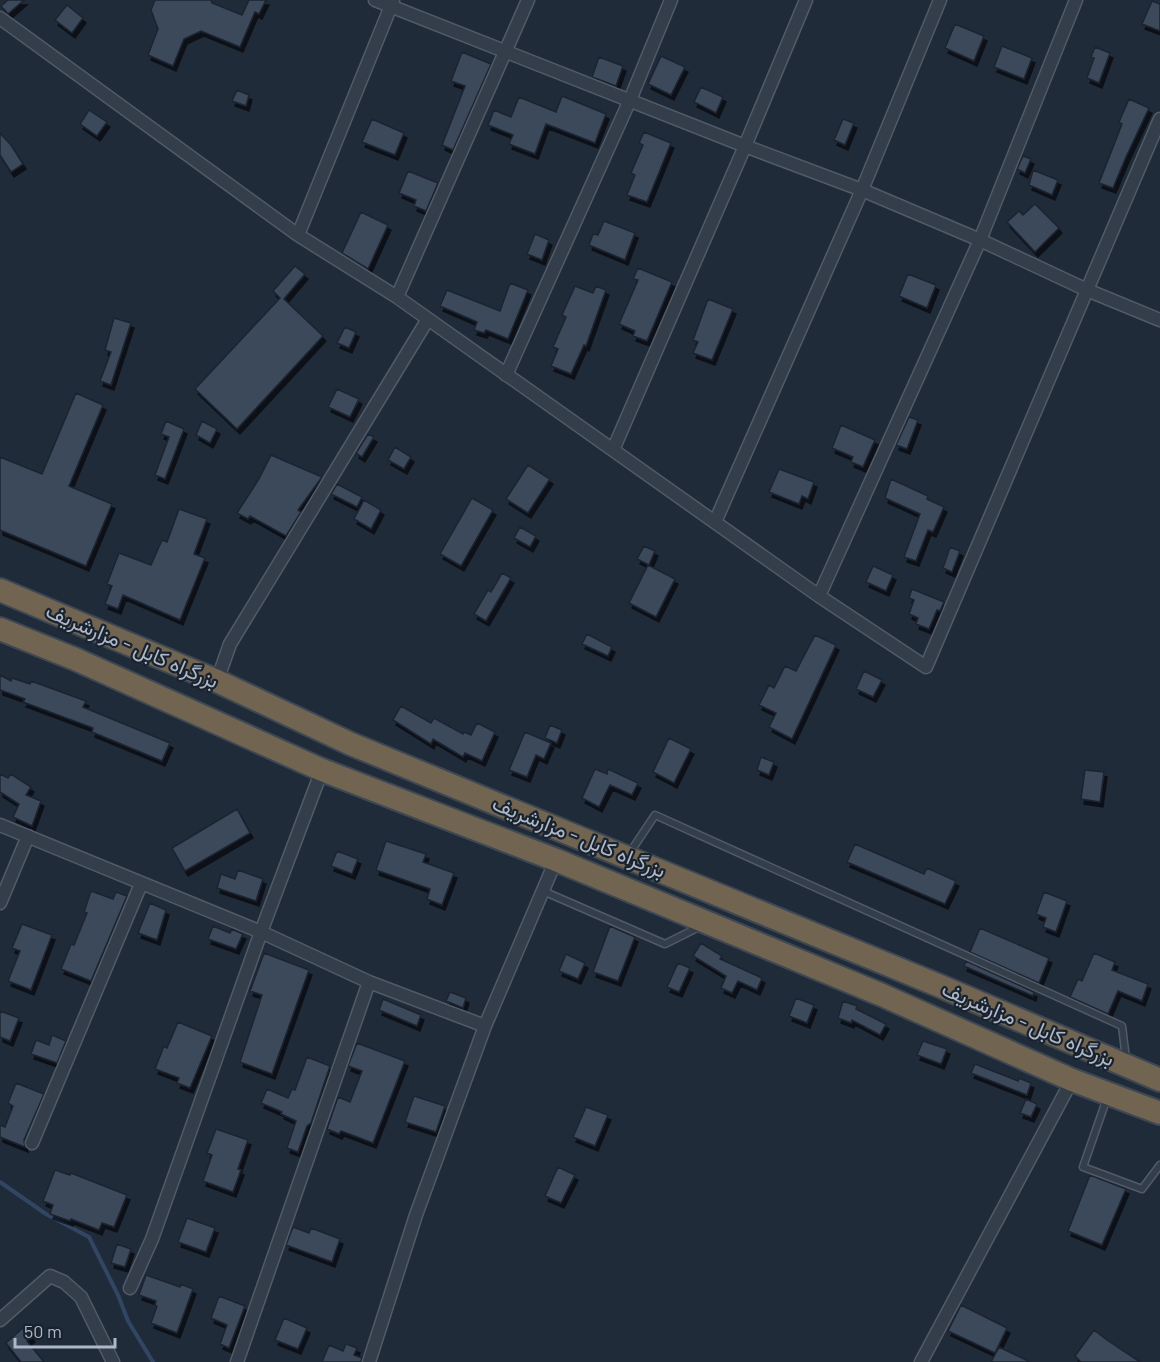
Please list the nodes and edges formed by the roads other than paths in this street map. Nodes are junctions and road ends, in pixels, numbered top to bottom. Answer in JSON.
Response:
{"nodes":[{"id":1,"x":375,"y":0,"type":"edge"},
{"id":2,"x":528,"y":0,"type":"edge"},
{"id":3,"x":671,"y":0,"type":"edge"},
{"id":4,"x":806,"y":0,"type":"edge"},
{"id":5,"x":940,"y":0,"type":"edge"},
{"id":6,"x":1076,"y":0,"type":"edge"},
{"id":7,"x":392,"y":3,"type":"edge"},
{"id":8,"x":0,"y":18,"type":"edge"},
{"id":9,"x":506,"y":52,"type":"junction"},
{"id":10,"x":630,"y":100,"type":"junction"},
{"id":11,"x":1160,"y":119,"type":"edge"},
{"id":12,"x":745,"y":146,"type":"junction"},
{"id":13,"x":862,"y":190,"type":"junction"},
{"id":14,"x":298,"y":235,"type":"junction"},
{"id":15,"x":980,"y":240,"type":"junction"},
{"id":16,"x":1088,"y":290,"type":"junction"},
{"id":17,"x":397,"y":297,"type":"junction"},
{"id":18,"x":428,"y":319,"type":"junction"},
{"id":19,"x":1160,"y":320,"type":"edge"},
{"id":20,"x":506,"y":375,"type":"junction"},
{"id":21,"x":613,"y":450,"type":"junction"},
{"id":22,"x":715,"y":522,"type":"junction"},
{"id":23,"x":0,"y":590,"type":"edge"},
{"id":24,"x":819,"y":596,"type":"junction"},
{"id":25,"x":0,"y":629,"type":"edge"},
{"id":26,"x":217,"y":681,"type":"junction"},
{"id":27,"x":322,"y":770,"type":"junction"},
{"id":28,"x":0,"y":825,"type":"edge"},
{"id":29,"x":28,"y":836,"type":"junction"},
{"id":30,"x":627,"y":857,"type":"junction"},
{"id":31,"x":556,"y":860,"type":"junction"},
{"id":32,"x":141,"y":884,"type":"junction"},
{"id":33,"x":543,"y":891,"type":"junction"},
{"id":34,"x":0,"y":903,"type":"edge"},
{"id":35,"x":707,"y":922,"type":"junction"},
{"id":36,"x":261,"y":932,"type":"junction"},
{"id":37,"x":369,"y":982,"type":"junction"},
{"id":38,"x":485,"y":1026,"type":"junction"},
{"id":39,"x":1126,"y":1066,"type":"junction"},
{"id":40,"x":1072,"y":1080,"type":"junction"},
{"id":41,"x":1160,"y":1080,"type":"edge"},
{"id":42,"x":1108,"y":1094,"type":"junction"},
{"id":43,"x":1160,"y":1113,"type":"edge"},
{"id":44,"x":32,"y":1143,"type":"dead end"},
{"id":45,"x":1160,"y":1166,"type":"edge"},
{"id":46,"x":130,"y":1288,"type":"dead end"},
{"id":47,"x":0,"y":1320,"type":"edge"},
{"id":48,"x":113,"y":1362,"type":"edge"},
{"id":49,"x":237,"y":1362,"type":"edge"},
{"id":50,"x":369,"y":1362,"type":"edge"},
{"id":51,"x":921,"y":1362,"type":"edge"}],
"edges":[{"from":1,"to":7,"type":"street"},
{"from":2,"to":9,"type":"street"},
{"from":3,"to":10,"type":"street"},
{"from":4,"to":12,"type":"street"},
{"from":5,"to":13,"type":"street"},
{"from":6,"to":15,"type":"street"},
{"from":7,"to":9,"type":"street"},
{"from":7,"to":14,"type":"street"},
{"from":8,"to":14,"type":"street"},
{"from":9,"to":10,"type":"street"},
{"from":9,"to":17,"type":"street"},
{"from":10,"to":12,"type":"street"},
{"from":10,"to":20,"type":"street"},
{"from":11,"to":16,"type":"street"},
{"from":12,"to":13,"type":"street"},
{"from":12,"to":21,"type":"street"},
{"from":13,"to":15,"type":"street"},
{"from":13,"to":22,"type":"street"},
{"from":14,"to":17,"type":"street"},
{"from":15,"to":16,"type":"street"},
{"from":15,"to":24,"type":"street"},
{"from":16,"to":19,"type":"street"},
{"from":16,"to":24,"type":"street"},
{"from":17,"to":18,"type":"street"},
{"from":18,"to":20,"type":"street"},
{"from":18,"to":26,"type":"street"},
{"from":20,"to":21,"type":"street"},
{"from":21,"to":22,"type":"street"},
{"from":22,"to":24,"type":"street"},
{"from":23,"to":26,"type":"highway","name":"بزرگراه کابل - مزارشریف"},
{"from":25,"to":27,"type":"highway","name":"بزرگراه کابل - مزارشریف"},
{"from":26,"to":30,"type":"highway","name":"بزرگراه کابل - مزارشریف"},
{"from":27,"to":31,"type":"highway","name":"بزرگراه کابل - مزارشریف"},
{"from":27,"to":36,"type":"street"},
{"from":28,"to":29,"type":"street"},
{"from":29,"to":32,"type":"street"},
{"from":29,"to":34,"type":"street"},
{"from":30,"to":39,"type":"highway","name":"بزرگراه کابل - مزارشریف"},
{"from":30,"to":39,"type":"lane"},
{"from":31,"to":33,"type":"street"},
{"from":31,"to":35,"type":"highway","name":"بزرگراه کابل - مزارشریف"},
{"from":32,"to":36,"type":"street"},
{"from":32,"to":44,"type":"street"},
{"from":33,"to":35,"type":"lane"},
{"from":33,"to":38,"type":"street"},
{"from":35,"to":40,"type":"highway","name":"بزرگراه کابل - مزارشریف"},
{"from":36,"to":37,"type":"street"},
{"from":36,"to":46,"type":"street"},
{"from":37,"to":38,"type":"street"},
{"from":37,"to":49,"type":"street"},
{"from":38,"to":50,"type":"street"},
{"from":39,"to":41,"type":"highway","name":"بزرگراه کابل - مزارشریف"},
{"from":40,"to":42,"type":"highway","name":"بزرگراه کابل - مزارشریف"},
{"from":40,"to":51,"type":"street"},
{"from":42,"to":43,"type":"highway","name":"بزرگراه کابل - مزارشریف"},
{"from":42,"to":45,"type":"lane"},
{"from":47,"to":48,"type":"street"}]}
